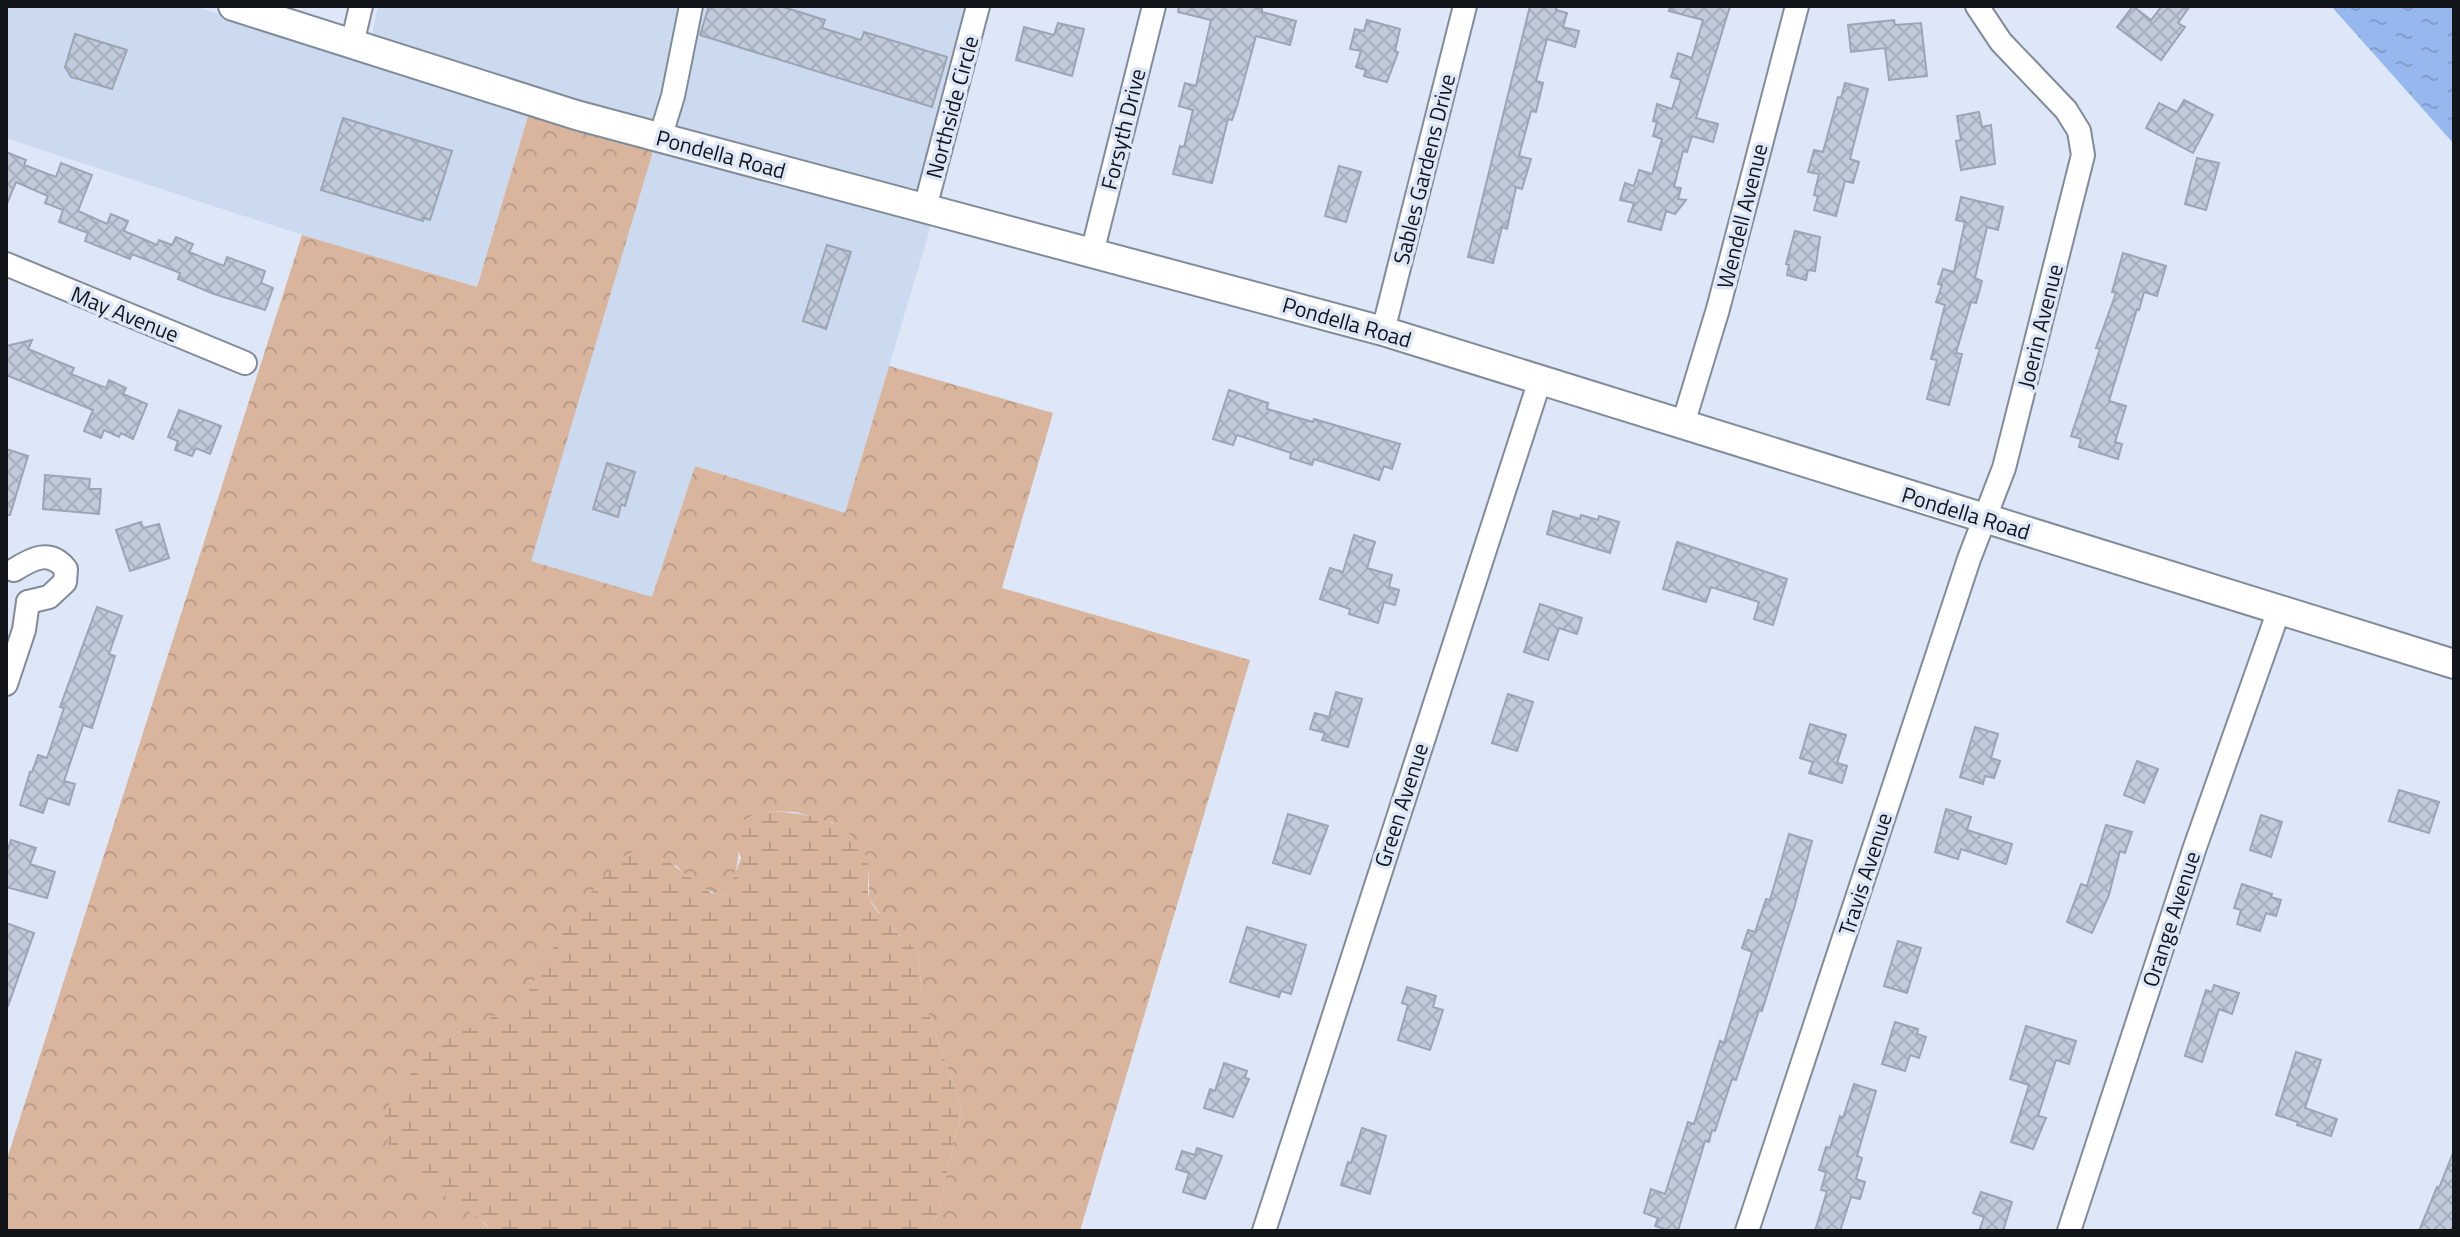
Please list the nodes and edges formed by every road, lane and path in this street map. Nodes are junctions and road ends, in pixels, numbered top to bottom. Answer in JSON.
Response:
{"nodes":[{"id":1,"x":233,"y":6,"type":"edge"},
{"id":2,"x":361,"y":6,"type":"edge"},
{"id":3,"x":691,"y":6,"type":"edge"},
{"id":4,"x":978,"y":6,"type":"edge"},
{"id":5,"x":1154,"y":6,"type":"edge"},
{"id":6,"x":1465,"y":6,"type":"edge"},
{"id":7,"x":1797,"y":6,"type":"edge"},
{"id":8,"x":1977,"y":6,"type":"edge"},
{"id":9,"x":352,"y":44,"type":"junction"},
{"id":10,"x":660,"y":138,"type":"junction"},
{"id":11,"x":925,"y":208,"type":"junction"},
{"id":12,"x":1092,"y":253,"type":"junction"},
{"id":13,"x":6,"y":264,"type":"edge"},
{"id":14,"x":1383,"y":331,"type":"junction"},
{"id":15,"x":245,"y":363,"type":"dead end"},
{"id":16,"x":1540,"y":380,"type":"junction"},
{"id":17,"x":1683,"y":424,"type":"junction"},
{"id":18,"x":1984,"y":518,"type":"junction"},
{"id":19,"x":10,"y":568,"type":"edge"},
{"id":20,"x":28,"y":602,"type":"junction"},
{"id":21,"x":2279,"y":610,"type":"junction"},
{"id":22,"x":2454,"y":664,"type":"edge"},
{"id":23,"x":6,"y":684,"type":"edge"},
{"id":24,"x":1264,"y":1231,"type":"edge"},
{"id":25,"x":1747,"y":1231,"type":"edge"},
{"id":26,"x":2069,"y":1231,"type":"edge"}],
"edges":[{"from":1,"to":9,"type":"main road","name":"Pondella Road"},
{"from":2,"to":9,"type":"street"},
{"from":3,"to":10,"type":"street"},
{"from":4,"to":11,"type":"street","name":"Northside Circle"},
{"from":5,"to":12,"type":"street","name":"Forsyth Drive"},
{"from":6,"to":14,"type":"street","name":"Sables Gardens Drive"},
{"from":7,"to":17,"type":"street","name":"Wendell Avenue"},
{"from":8,"to":18,"type":"street","name":"Joerin Avenue"},
{"from":9,"to":10,"type":"main road","name":"Pondella Road"},
{"from":10,"to":11,"type":"main road","name":"Pondella Road"},
{"from":11,"to":12,"type":"main road","name":"Pondella Road"},
{"from":12,"to":14,"type":"main road","name":"Pondella Road"},
{"from":13,"to":15,"type":"street","name":"May Avenue"},
{"from":14,"to":16,"type":"main road","name":"Pondella Road"},
{"from":16,"to":17,"type":"main road","name":"Pondella Road"},
{"from":16,"to":24,"type":"street","name":"Green Avenue"},
{"from":17,"to":18,"type":"main road","name":"Pondella Road"},
{"from":18,"to":21,"type":"main road","name":"Pondella Road"},
{"from":18,"to":25,"type":"street","name":"Travis Avenue"},
{"from":19,"to":20,"type":"street"},
{"from":19,"to":20,"type":"street"},
{"from":20,"to":23,"type":"street"},
{"from":21,"to":22,"type":"main road","name":"Pondella Road"},
{"from":21,"to":26,"type":"street","name":"Orange Avenue"}]}
